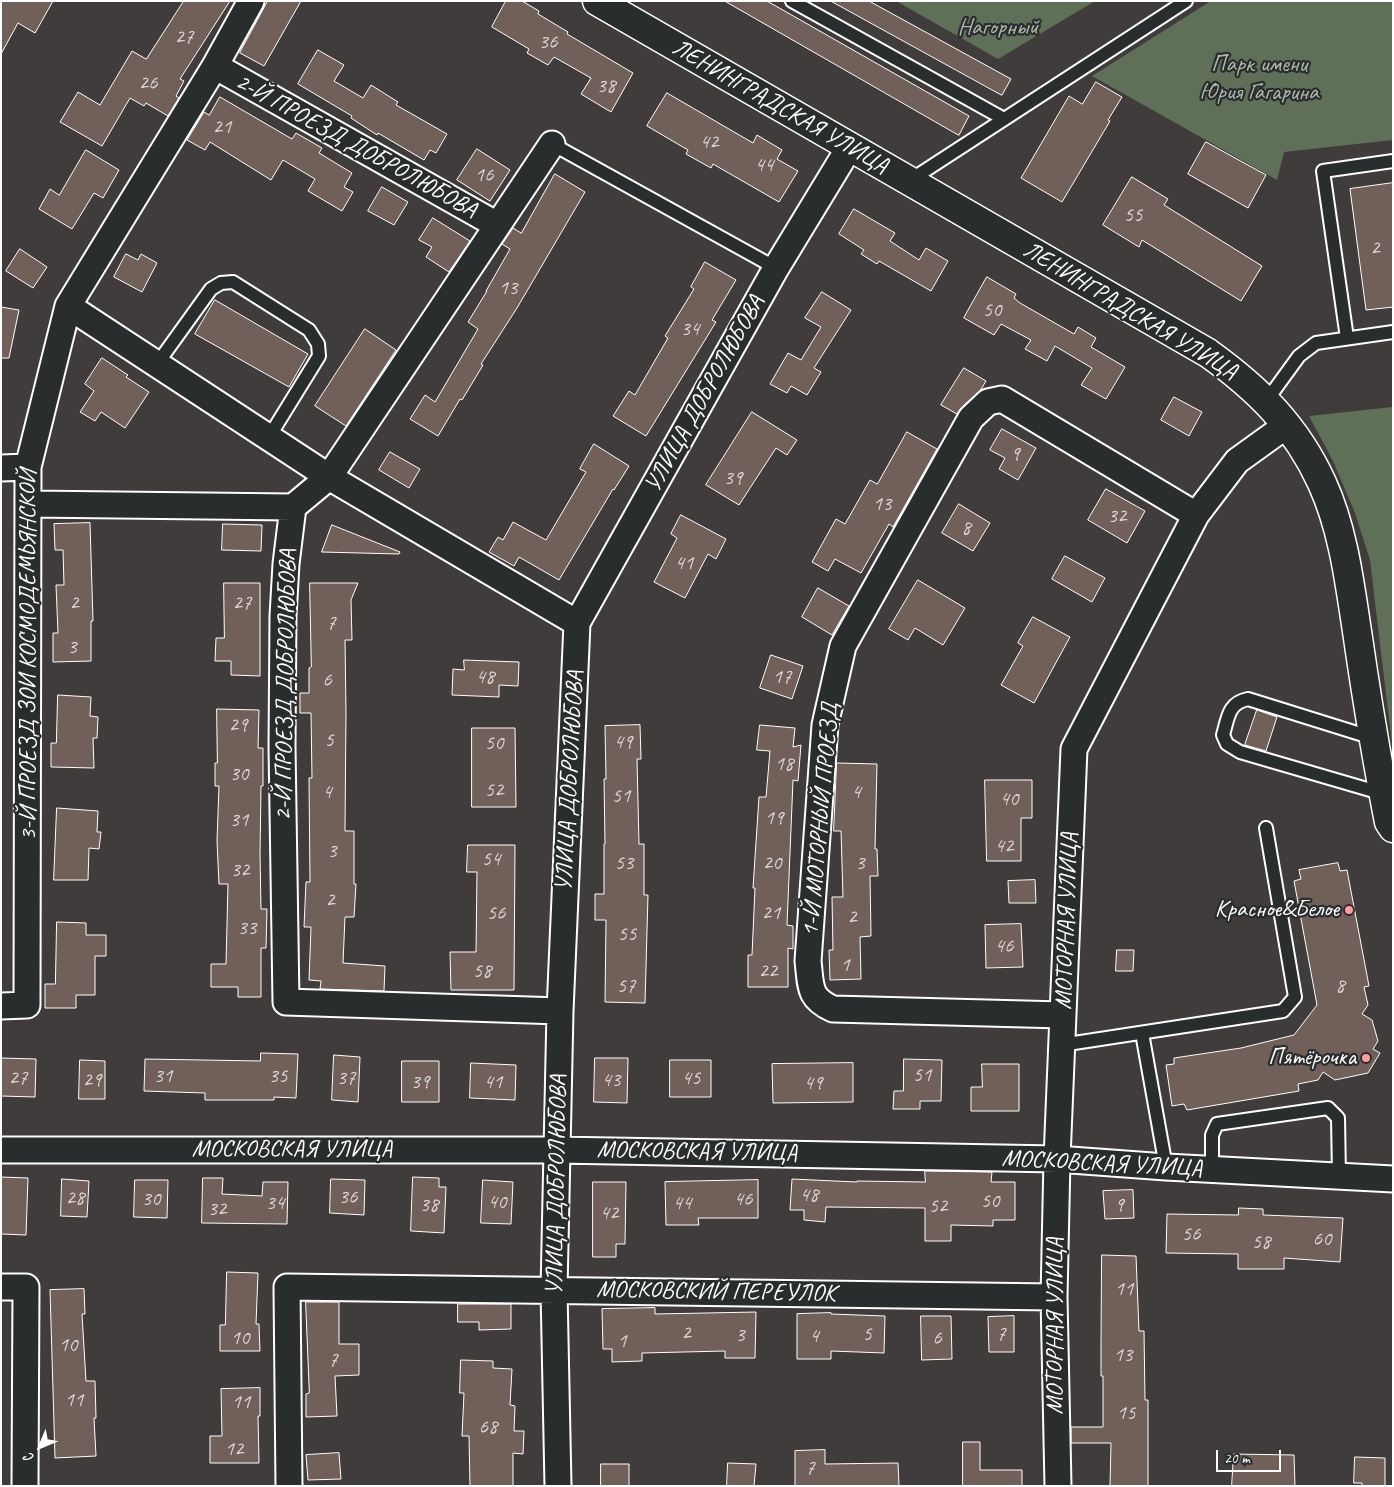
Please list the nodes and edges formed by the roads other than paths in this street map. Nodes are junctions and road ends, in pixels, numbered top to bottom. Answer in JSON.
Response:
{"nodes":[{"id":1,"x":251,"y":1,"type":"edge"},
{"id":2,"x":597,"y":1,"type":"edge"},
{"id":3,"x":792,"y":1,"type":"edge"},
{"id":4,"x":1186,"y":1,"type":"edge"},
{"id":5,"x":215,"y":66,"type":"junction"},
{"id":6,"x":1004,"y":120,"type":"junction"},
{"id":7,"x":552,"y":144,"type":"joint"},
{"id":8,"x":849,"y":148,"type":"junction"},
{"id":9,"x":1393,"y":161,"type":"edge"},
{"id":10,"x":908,"y":182,"type":"junction"},
{"id":11,"x":497,"y":225,"type":"junction"},
{"id":12,"x":776,"y":268,"type":"junction"},
{"id":13,"x":68,"y":306,"type":"junction"},
{"id":14,"x":1393,"y":332,"type":"edge"},
{"id":15,"x":1347,"y":338,"type":"junction"},
{"id":16,"x":157,"y":364,"type":"junction"},
{"id":17,"x":1267,"y":400,"type":"junction"},
{"id":18,"x":1287,"y":425,"type":"junction"},
{"id":19,"x":270,"y":437,"type":"junction"},
{"id":20,"x":28,"y":467,"type":"junction"},
{"id":21,"x":1,"y":468,"type":"edge"},
{"id":22,"x":329,"y":477,"type":"junction"},
{"id":23,"x":29,"y":504,"type":"junction"},
{"id":24,"x":293,"y":507,"type":"junction"},
{"id":25,"x":1196,"y":515,"type":"junction"},
{"id":26,"x":577,"y":623,"type":"junction"},
{"id":27,"x":1373,"y":738,"type":"junction"},
{"id":28,"x":1384,"y":794,"type":"junction"},
{"id":29,"x":1266,"y":828,"type":"dead end"},
{"id":30,"x":1393,"y":828,"type":"edge"},
{"id":31,"x":1,"y":1006,"type":"edge"},
{"id":32,"x":560,"y":1011,"type":"junction"},
{"id":33,"x":1063,"y":1015,"type":"junction"},
{"id":34,"x":1142,"y":1033,"type":"junction"},
{"id":35,"x":1061,"y":1045,"type":"junction"},
{"id":36,"x":1,"y":1150,"type":"edge"},
{"id":37,"x":557,"y":1150,"type":"junction"},
{"id":38,"x":1057,"y":1159,"type":"junction"},
{"id":39,"x":1166,"y":1167,"type":"junction"},
{"id":40,"x":1212,"y":1170,"type":"junction"},
{"id":41,"x":1339,"y":1176,"type":"junction"},
{"id":42,"x":1393,"y":1179,"type":"edge"},
{"id":43,"x":1,"y":1287,"type":"edge"},
{"id":44,"x":554,"y":1290,"type":"junction"},
{"id":45,"x":1054,"y":1297,"type":"junction"},
{"id":46,"x":25,"y":1486,"type":"edge"},
{"id":47,"x":289,"y":1486,"type":"edge"},
{"id":48,"x":558,"y":1486,"type":"edge"},
{"id":49,"x":1058,"y":1486,"type":"edge"}],
"edges":[{"from":1,"to":5,"type":"street","name":"3-Й ПРОЕЗД ЗОИ КОСМОДЕМЬЯНСКОЙ"},
{"from":2,"to":8,"type":"street","name":"ЛЕНИНГРАДСКАЯ УЛИЦА"},
{"from":3,"to":6,"type":"lane"},
{"from":4,"to":6,"type":"lane"},
{"from":5,"to":11,"type":"street","name":"2-Й ПРОЕЗД ДОБРОЛЮБОВА"},
{"from":5,"to":13,"type":"street","name":"3-Й ПРОЕЗД ЗОИ КОСМОДЕМЬЯНСКОЙ"},
{"from":6,"to":10,"type":"lane"},
{"from":7,"to":11,"type":"street","name":"2-Й ПРОЕЗД ДОБРОЛЮБОВА"},
{"from":7,"to":12,"type":"lane"},
{"from":8,"to":10,"type":"street","name":"ЛЕНИНГРАДСКАЯ УЛИЦА"},
{"from":8,"to":12,"type":"street","name":"УЛИЦА ДОБРОЛЮБОВА"},
{"from":9,"to":15,"type":"lane"},
{"from":10,"to":17,"type":"street","name":"ЛЕНИНГРАДСКАЯ УЛИЦА"},
{"from":11,"to":22,"type":"street","name":"2-Й ПРОЕЗД ДОБРОЛЮБОВА"},
{"from":12,"to":26,"type":"street","name":"УЛИЦА ДОБРОЛЮБОВА"},
{"from":13,"to":16,"type":"street"},
{"from":13,"to":20,"type":"street","name":"3-Й ПРОЕЗД ЗОИ КОСМОДЕМЬЯНСКОЙ"},
{"from":14,"to":15,"type":"lane"},
{"from":15,"to":17,"type":"lane"},
{"from":16,"to":19,"type":"street"},
{"from":16,"to":19,"type":"lane"},
{"from":17,"to":18,"type":"street","name":"ЛЕНИНГРАДСКАЯ УЛИЦА"},
{"from":18,"to":25,"type":"street","name":"МОТОРНАЯ УЛИЦА"},
{"from":18,"to":27,"type":"street","name":"ЛЕНИНГРАДСКАЯ УЛИЦА"},
{"from":19,"to":22,"type":"street"},
{"from":20,"to":21,"type":"street"},
{"from":20,"to":23,"type":"street","name":"3-Й ПРОЕЗД ЗОИ КОСМОДЕМЬЯНСКОЙ"},
{"from":22,"to":24,"type":"street","name":"2-Й ПРОЕЗД ДОБРОЛЮБОВА"},
{"from":22,"to":26,"type":"street"},
{"from":23,"to":24,"type":"street"},
{"from":23,"to":31,"type":"street","name":"3-Й ПРОЕЗД ЗОИ КОСМОДЕМЬЯНСКОЙ"},
{"from":24,"to":32,"type":"street","name":"2-Й ПРОЕЗД ДОБРОЛЮБОВА"},
{"from":25,"to":33,"type":"street","name":"МОТОРНАЯ УЛИЦА"},
{"from":25,"to":33,"type":"street","name":"1-Й МОТОРНЫЙ ПРОЕЗД"},
{"from":26,"to":32,"type":"street","name":"УЛИЦА ДОБРОЛЮБОВА"},
{"from":27,"to":28,"type":"street","name":"ЛЕНИНГРАДСКАЯ УЛИЦА"},
{"from":27,"to":28,"type":"lane"},
{"from":28,"to":30,"type":"street","name":"ЛЕНИНГРАДСКАЯ УЛИЦА"},
{"from":29,"to":34,"type":"lane"},
{"from":32,"to":37,"type":"street","name":"УЛИЦА ДОБРОЛЮБОВА"},
{"from":33,"to":35,"type":"street","name":"МОТОРНАЯ УЛИЦА"},
{"from":34,"to":35,"type":"lane"},
{"from":34,"to":39,"type":"lane"},
{"from":35,"to":38,"type":"street","name":"МОТОРНАЯ УЛИЦА"},
{"from":36,"to":37,"type":"street","name":"МОСКОВСКАЯ УЛИЦА"},
{"from":37,"to":38,"type":"street","name":"МОСКОВСКАЯ УЛИЦА"},
{"from":37,"to":44,"type":"street","name":"УЛИЦА ДОБРОЛЮБОВА"},
{"from":38,"to":39,"type":"street","name":"МОСКОВСКАЯ УЛИЦА"},
{"from":38,"to":45,"type":"street","name":"МОТОРНАЯ УЛИЦА"},
{"from":39,"to":40,"type":"street","name":"МОСКОВСКАЯ УЛИЦА"},
{"from":40,"to":41,"type":"street","name":"МОСКОВСКАЯ УЛИЦА"},
{"from":40,"to":41,"type":"lane"},
{"from":41,"to":42,"type":"street","name":"МОСКОВСКАЯ УЛИЦА"},
{"from":43,"to":46,"type":"street"},
{"from":44,"to":45,"type":"street","name":"МОСКОВСКИЙ ПЕРЕУЛОК"},
{"from":44,"to":47,"type":"street","name":"МОСКОВСКИЙ ПЕРЕУЛОК"},
{"from":44,"to":48,"type":"street","name":"УЛИЦА ДОБРОЛЮБОВА"},
{"from":45,"to":49,"type":"street","name":"МОТОРНАЯ УЛИЦА"}]}
